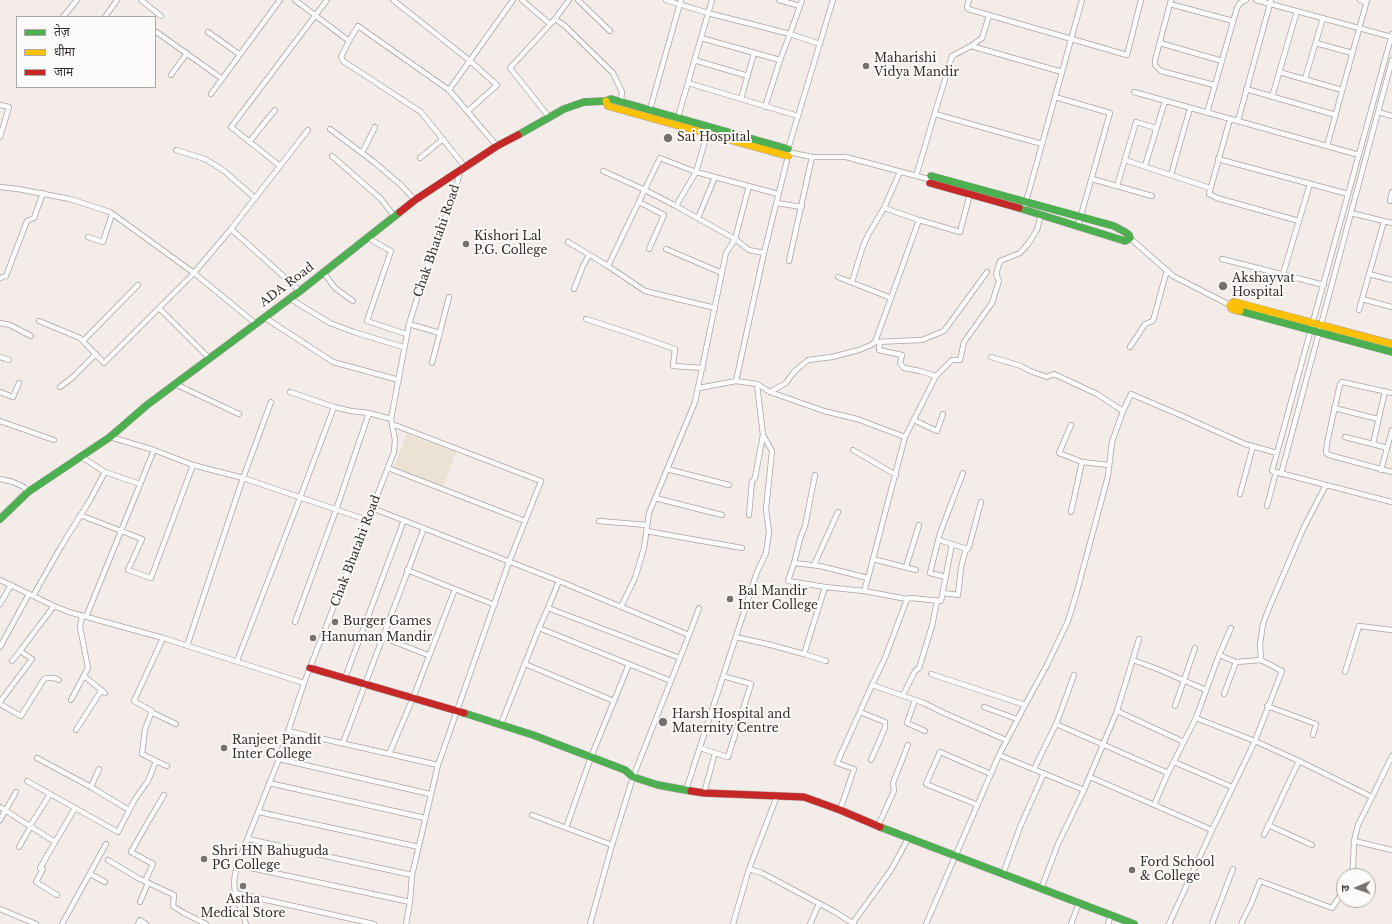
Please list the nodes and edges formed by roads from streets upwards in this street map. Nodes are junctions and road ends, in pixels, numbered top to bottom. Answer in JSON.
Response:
{"nodes":[{"id":1,"x":77,"y":0,"type":"edge"},
{"id":2,"x":118,"y":0,"type":"edge"},
{"id":3,"x":141,"y":0,"type":"edge"},
{"id":4,"x":280,"y":0,"type":"edge"},
{"id":5,"x":295,"y":0,"type":"edge"},
{"id":6,"x":327,"y":0,"type":"edge"},
{"id":7,"x":393,"y":0,"type":"edge"},
{"id":8,"x":513,"y":0,"type":"edge"},
{"id":9,"x":522,"y":0,"type":"edge"},
{"id":10,"x":569,"y":0,"type":"edge"},
{"id":11,"x":578,"y":0,"type":"edge"},
{"id":12,"x":666,"y":0,"type":"edge"},
{"id":13,"x":712,"y":0,"type":"edge"},
{"id":14,"x":779,"y":0,"type":"edge"},
{"id":15,"x":802,"y":0,"type":"edge"},
{"id":16,"x":833,"y":0,"type":"edge"},
{"id":17,"x":969,"y":0,"type":"edge"},
{"id":18,"x":1082,"y":0,"type":"edge"},
{"id":19,"x":1141,"y":0,"type":"edge"},
{"id":20,"x":1246,"y":0,"type":"edge"},
{"id":21,"x":1256,"y":0,"type":"edge"},
{"id":22,"x":1360,"y":0,"type":"edge"},
{"id":23,"x":1367,"y":1,"type":"edge"},
{"id":24,"x":680,"y":2,"type":"edge"},
{"id":25,"x":1171,"y":2,"type":"edge"},
{"id":26,"x":1271,"y":2,"type":"edge"},
{"id":27,"x":800,"y":6,"type":"junction"},
{"id":28,"x":1296,"y":11,"type":"junction"},
{"id":29,"x":708,"y":13,"type":"junction"},
{"id":30,"x":64,"y":16,"type":"edge"},
{"id":31,"x":107,"y":16,"type":"edge"},
{"id":32,"x":161,"y":16,"type":"dead end"},
{"id":33,"x":316,"y":16,"type":"junction"},
{"id":34,"x":989,"y":16,"type":"junction"},
{"id":35,"x":1323,"y":18,"type":"junction"},
{"id":36,"x":555,"y":19,"type":"junction"},
{"id":37,"x":1233,"y":21,"type":"junction"},
{"id":38,"x":550,"y":24,"type":"junction"},
{"id":39,"x":1359,"y":28,"type":"junction"},
{"id":40,"x":610,"y":31,"type":"dead end"},
{"id":41,"x":156,"y":32,"type":"edge"},
{"id":42,"x":208,"y":32,"type":"dead end"},
{"id":43,"x":790,"y":34,"type":"junction"},
{"id":44,"x":1392,"y":36,"type":"edge"},
{"id":45,"x":701,"y":38,"type":"junction"},
{"id":46,"x":1071,"y":39,"type":"junction"},
{"id":47,"x":349,"y":41,"type":"junction"},
{"id":48,"x":1160,"y":43,"type":"junction"},
{"id":49,"x":1316,"y":43,"type":"junction"},
{"id":50,"x":820,"y":44,"type":"junction"},
{"id":51,"x":972,"y":46,"type":"junction"},
{"id":52,"x":186,"y":53,"type":"junction"},
{"id":53,"x":754,"y":53,"type":"junction"},
{"id":54,"x":1352,"y":53,"type":"junction"},
{"id":55,"x":239,"y":54,"type":"junction"},
{"id":56,"x":470,"y":60,"type":"junction"},
{"id":57,"x":694,"y":60,"type":"junction"},
{"id":58,"x":780,"y":60,"type":"junction"},
{"id":59,"x":1222,"y":60,"type":"junction"},
{"id":60,"x":1392,"y":60,"type":"edge"},
{"id":61,"x":1062,"y":72,"type":"junction"},
{"id":62,"x":1279,"y":72,"type":"junction"},
{"id":63,"x":171,"y":75,"type":"dead end"},
{"id":64,"x":748,"y":76,"type":"junction"},
{"id":65,"x":221,"y":78,"type":"junction"},
{"id":66,"x":1305,"y":79,"type":"junction"},
{"id":67,"x":688,"y":83,"type":"junction"},
{"id":68,"x":1214,"y":85,"type":"junction"},
{"id":69,"x":1246,"y":89,"type":"junction"},
{"id":70,"x":449,"y":90,"type":"junction"},
{"id":71,"x":1342,"y":90,"type":"junction"},
{"id":72,"x":1134,"y":92,"type":"dead end"},
{"id":73,"x":211,"y":94,"type":"dead end"},
{"id":74,"x":1055,"y":97,"type":"junction"},
{"id":75,"x":1272,"y":97,"type":"junction"},
{"id":76,"x":741,"y":99,"type":"junction"},
{"id":77,"x":606,"y":101,"type":"junction"},
{"id":78,"x":621,"y":101,"type":"junction"},
{"id":79,"x":1165,"y":101,"type":"junction"},
{"id":80,"x":0,"y":105,"type":"edge"},
{"id":81,"x":765,"y":107,"type":"junction"},
{"id":82,"x":1190,"y":108,"type":"junction"},
{"id":83,"x":650,"y":109,"type":"junction"},
{"id":84,"x":275,"y":110,"type":"dead end"},
{"id":85,"x":468,"y":111,"type":"junction"},
{"id":86,"x":1378,"y":112,"type":"junction"},
{"id":87,"x":1207,"y":113,"type":"junction"},
{"id":88,"x":934,"y":114,"type":"junction"},
{"id":89,"x":1336,"y":115,"type":"junction"},
{"id":90,"x":798,"y":116,"type":"junction"},
{"id":91,"x":1392,"y":116,"type":"edge"},
{"id":92,"x":549,"y":117,"type":"junction"},
{"id":93,"x":678,"y":117,"type":"junction"},
{"id":94,"x":1230,"y":119,"type":"junction"},
{"id":95,"x":1238,"y":121,"type":"junction"},
{"id":96,"x":710,"y":126,"type":"junction"},
{"id":97,"x":375,"y":127,"type":"dead end"},
{"id":98,"x":1156,"y":128,"type":"junction"},
{"id":99,"x":330,"y":129,"type":"dead end"},
{"id":100,"x":308,"y":130,"type":"dead end"},
{"id":101,"x":707,"y":134,"type":"junction"},
{"id":102,"x":0,"y":136,"type":"edge"},
{"id":103,"x":443,"y":140,"type":"junction"},
{"id":104,"x":249,"y":142,"type":"junction"},
{"id":105,"x":1042,"y":144,"type":"junction"},
{"id":106,"x":497,"y":146,"type":"junction"},
{"id":107,"x":1327,"y":146,"type":"junction"},
{"id":108,"x":176,"y":150,"type":"dead end"},
{"id":109,"x":788,"y":152,"type":"junction"},
{"id":110,"x":362,"y":153,"type":"junction"},
{"id":111,"x":1359,"y":155,"type":"junction"},
{"id":112,"x":332,"y":156,"type":"dead end"},
{"id":113,"x":812,"y":157,"type":"junction"},
{"id":114,"x":420,"y":158,"type":"dead end"},
{"id":115,"x":1218,"y":159,"type":"junction"},
{"id":116,"x":1125,"y":160,"type":"junction"},
{"id":117,"x":280,"y":166,"type":"junction"},
{"id":118,"x":1145,"y":166,"type":"junction"},
{"id":119,"x":462,"y":169,"type":"junction"},
{"id":120,"x":603,"y":171,"type":"dead end"},
{"id":121,"x":696,"y":172,"type":"junction"},
{"id":122,"x":900,"y":172,"type":"junction"},
{"id":123,"x":1171,"y":175,"type":"junction"},
{"id":124,"x":916,"y":176,"type":"junction"},
{"id":125,"x":715,"y":177,"type":"junction"},
{"id":126,"x":930,"y":179,"type":"junction"},
{"id":127,"x":1092,"y":179,"type":"junction"},
{"id":128,"x":1310,"y":184,"type":"junction"},
{"id":129,"x":749,"y":186,"type":"junction"},
{"id":130,"x":1117,"y":186,"type":"junction"},
{"id":131,"x":0,"y":187,"type":"edge"},
{"id":132,"x":1210,"y":188,"type":"junction"},
{"id":133,"x":645,"y":190,"type":"junction"},
{"id":134,"x":1392,"y":193,"type":"edge"},
{"id":135,"x":43,"y":194,"type":"junction"},
{"id":136,"x":778,"y":194,"type":"junction"},
{"id":137,"x":970,"y":194,"type":"junction"},
{"id":138,"x":1348,"y":194,"type":"junction"},
{"id":139,"x":1152,"y":196,"type":"dead end"},
{"id":140,"x":255,"y":198,"type":"junction"},
{"id":141,"x":415,"y":200,"type":"junction"},
{"id":142,"x":1026,"y":201,"type":"junction"},
{"id":143,"x":1390,"y":201,"type":"dead end"},
{"id":144,"x":639,"y":202,"type":"junction"},
{"id":145,"x":776,"y":203,"type":"junction"},
{"id":146,"x":676,"y":206,"type":"junction"},
{"id":147,"x":802,"y":207,"type":"junction"},
{"id":148,"x":884,"y":208,"type":"junction"},
{"id":149,"x":1024,"y":209,"type":"junction"},
{"id":150,"x":1351,"y":213,"type":"junction"},
{"id":151,"x":112,"y":214,"type":"junction"},
{"id":152,"x":1041,"y":214,"type":"junction"},
{"id":153,"x":394,"y":216,"type":"junction"},
{"id":154,"x":1081,"y":217,"type":"junction"},
{"id":155,"x":698,"y":218,"type":"junction"},
{"id":156,"x":919,"y":220,"type":"junction"},
{"id":157,"x":1298,"y":221,"type":"junction"},
{"id":158,"x":1384,"y":221,"type":"junction"},
{"id":159,"x":1392,"y":223,"type":"edge"},
{"id":160,"x":1078,"y":226,"type":"junction"},
{"id":161,"x":231,"y":229,"type":"junction"},
{"id":162,"x":88,"y":237,"type":"dead end"},
{"id":163,"x":368,"y":238,"type":"junction"},
{"id":164,"x":1130,"y":238,"type":"junction"},
{"id":165,"x":735,"y":239,"type":"junction"},
{"id":166,"x":568,"y":242,"type":"dead end"},
{"id":167,"x":649,"y":249,"type":"dead end"},
{"id":168,"x":666,"y":249,"type":"dead end"},
{"id":169,"x":764,"y":253,"type":"junction"},
{"id":170,"x":589,"y":255,"type":"junction"},
{"id":171,"x":1222,"y":259,"type":"dead end"},
{"id":172,"x":789,"y":261,"type":"dead end"},
{"id":173,"x":608,"y":266,"type":"junction"},
{"id":174,"x":1167,"y":270,"type":"junction"},
{"id":175,"x":323,"y":272,"type":"junction"},
{"id":176,"x":987,"y":272,"type":"dead end"},
{"id":177,"x":194,"y":273,"type":"junction"},
{"id":178,"x":722,"y":273,"type":"junction"},
{"id":179,"x":1283,"y":274,"type":"junction"},
{"id":180,"x":1369,"y":274,"type":"junction"},
{"id":181,"x":838,"y":277,"type":"dead end"},
{"id":182,"x":0,"y":278,"type":"edge"},
{"id":183,"x":1392,"y":280,"type":"edge"},
{"id":184,"x":852,"y":282,"type":"junction"},
{"id":185,"x":138,"y":285,"type":"dead end"},
{"id":186,"x":1324,"y":285,"type":"junction"},
{"id":187,"x":574,"y":289,"type":"dead end"},
{"id":188,"x":300,"y":291,"type":"junction"},
{"id":189,"x":449,"y":297,"type":"dead end"},
{"id":190,"x":289,"y":298,"type":"junction"},
{"id":191,"x":891,"y":298,"type":"junction"},
{"id":192,"x":1362,"y":299,"type":"junction"},
{"id":193,"x":353,"y":301,"type":"dead end"},
{"id":194,"x":1230,"y":305,"type":"junction"},
{"id":195,"x":1392,"y":307,"type":"edge"},
{"id":196,"x":159,"y":308,"type":"junction"},
{"id":197,"x":715,"y":308,"type":"junction"},
{"id":198,"x":1359,"y":310,"type":"dead end"},
{"id":199,"x":264,"y":317,"type":"junction"},
{"id":200,"x":586,"y":319,"type":"dead end"},
{"id":201,"x":40,"y":321,"type":"dead end"},
{"id":202,"x":0,"y":323,"type":"edge"},
{"id":203,"x":255,"y":323,"type":"junction"},
{"id":204,"x":409,"y":324,"type":"junction"},
{"id":205,"x":1317,"y":324,"type":"junction"},
{"id":206,"x":1315,"y":332,"type":"junction"},
{"id":207,"x":440,"y":333,"type":"junction"},
{"id":208,"x":406,"y":334,"type":"junction"},
{"id":209,"x":31,"y":336,"type":"dead end"},
{"id":210,"x":83,"y":341,"type":"junction"},
{"id":211,"x":878,"y":342,"type":"junction"},
{"id":212,"x":1392,"y":344,"type":"edge"},
{"id":213,"x":403,"y":347,"type":"junction"},
{"id":214,"x":1130,"y":347,"type":"dead end"},
{"id":215,"x":1392,"y":352,"type":"edge"},
{"id":216,"x":96,"y":354,"type":"junction"},
{"id":217,"x":0,"y":357,"type":"edge"},
{"id":218,"x":991,"y":357,"type":"dead end"},
{"id":219,"x":209,"y":358,"type":"junction"},
{"id":220,"x":9,"y":360,"type":"dead end"},
{"id":221,"x":432,"y":363,"type":"dead end"},
{"id":222,"x":703,"y":368,"type":"junction"},
{"id":223,"x":936,"y":376,"type":"junction"},
{"id":224,"x":399,"y":380,"type":"junction"},
{"id":225,"x":736,"y":381,"type":"junction"},
{"id":226,"x":19,"y":383,"type":"dead end"},
{"id":227,"x":175,"y":384,"type":"junction"},
{"id":228,"x":757,"y":384,"type":"junction"},
{"id":229,"x":60,"y":387,"type":"dead end"},
{"id":230,"x":699,"y":388,"type":"junction"},
{"id":231,"x":1385,"y":391,"type":"junction"},
{"id":232,"x":0,"y":392,"type":"edge"},
{"id":233,"x":290,"y":392,"type":"dead end"},
{"id":234,"x":770,"y":392,"type":"junction"},
{"id":235,"x":1392,"y":392,"type":"edge"},
{"id":236,"x":271,"y":402,"type":"dead end"},
{"id":237,"x":334,"y":407,"type":"junction"},
{"id":238,"x":1334,"y":408,"type":"junction"},
{"id":239,"x":1123,"y":411,"type":"junction"},
{"id":240,"x":369,"y":413,"type":"junction"},
{"id":241,"x":239,"y":414,"type":"dead end"},
{"id":242,"x":943,"y":414,"type":"dead end"},
{"id":243,"x":1378,"y":419,"type":"junction"},
{"id":244,"x":914,"y":420,"type":"junction"},
{"id":245,"x":0,"y":421,"type":"edge"},
{"id":246,"x":391,"y":422,"type":"junction"},
{"id":247,"x":1071,"y":425,"type":"dead end"},
{"id":248,"x":1392,"y":430,"type":"edge"},
{"id":249,"x":763,"y":435,"type":"junction"},
{"id":250,"x":110,"y":437,"type":"junction"},
{"id":251,"x":905,"y":437,"type":"junction"},
{"id":252,"x":1346,"y":437,"type":"dead end"},
{"id":253,"x":54,"y":440,"type":"dead end"},
{"id":254,"x":1373,"y":444,"type":"junction"},
{"id":255,"x":1253,"y":446,"type":"junction"},
{"id":256,"x":1387,"y":448,"type":"junction"},
{"id":257,"x":154,"y":450,"type":"junction"},
{"id":258,"x":853,"y":450,"type":"dead end"},
{"id":259,"x":1277,"y":453,"type":"junction"},
{"id":260,"x":80,"y":456,"type":"junction"},
{"id":261,"x":1082,"y":462,"type":"junction"},
{"id":262,"x":192,"y":465,"type":"junction"},
{"id":263,"x":1109,"y":465,"type":"junction"},
{"id":264,"x":388,"y":468,"type":"junction"},
{"id":265,"x":667,"y":469,"type":"junction"},
{"id":266,"x":1381,"y":470,"type":"junction"},
{"id":267,"x":105,"y":472,"type":"junction"},
{"id":268,"x":1276,"y":472,"type":"junction"},
{"id":269,"x":1392,"y":472,"type":"edge"},
{"id":270,"x":963,"y":473,"type":"dead end"},
{"id":271,"x":815,"y":475,"type":"dead end"},
{"id":272,"x":896,"y":475,"type":"junction"},
{"id":273,"x":243,"y":478,"type":"junction"},
{"id":274,"x":0,"y":479,"type":"edge"},
{"id":275,"x":140,"y":484,"type":"junction"},
{"id":276,"x":729,"y":485,"type":"dead end"},
{"id":277,"x":1326,"y":485,"type":"junction"},
{"id":278,"x":28,"y":492,"type":"junction"},
{"id":279,"x":1240,"y":494,"type":"dead end"},
{"id":280,"x":300,"y":498,"type":"junction"},
{"id":281,"x":655,"y":498,"type":"junction"},
{"id":282,"x":981,"y":502,"type":"dead end"},
{"id":283,"x":1392,"y":502,"type":"edge"},
{"id":284,"x":1267,"y":506,"type":"dead end"},
{"id":285,"x":372,"y":508,"type":"junction"},
{"id":286,"x":336,"y":510,"type":"junction"},
{"id":287,"x":838,"y":512,"type":"dead end"},
{"id":288,"x":1071,"y":512,"type":"dead end"},
{"id":289,"x":80,"y":515,"type":"junction"},
{"id":290,"x":722,"y":515,"type":"dead end"},
{"id":291,"x":748,"y":515,"type":"dead end"},
{"id":292,"x":0,"y":519,"type":"edge"},
{"id":293,"x":367,"y":520,"type":"junction"},
{"id":294,"x":404,"y":520,"type":"junction"},
{"id":295,"x":525,"y":521,"type":"junction"},
{"id":296,"x":599,"y":521,"type":"dead end"},
{"id":297,"x":647,"y":525,"type":"junction"},
{"id":298,"x":919,"y":525,"type":"dead end"},
{"id":299,"x":424,"y":528,"type":"junction"},
{"id":300,"x":120,"y":531,"type":"junction"},
{"id":301,"x":646,"y":531,"type":"junction"},
{"id":302,"x":939,"y":540,"type":"junction"},
{"id":303,"x":952,"y":544,"type":"junction"},
{"id":304,"x":742,"y":548,"type":"dead end"},
{"id":305,"x":967,"y":549,"type":"junction"},
{"id":306,"x":873,"y":559,"type":"junction"},
{"id":307,"x":509,"y":562,"type":"junction"},
{"id":308,"x":794,"y":563,"type":"junction"},
{"id":309,"x":814,"y":566,"type":"junction"},
{"id":310,"x":906,"y":567,"type":"junction"},
{"id":311,"x":407,"y":570,"type":"junction"},
{"id":312,"x":916,"y":570,"type":"dead end"},
{"id":313,"x":946,"y":577,"type":"junction"},
{"id":314,"x":868,"y":578,"type":"junction"},
{"id":315,"x":0,"y":580,"type":"edge"},
{"id":316,"x":559,"y":581,"type":"junction"},
{"id":317,"x":11,"y":585,"type":"junction"},
{"id":318,"x":825,"y":587,"type":"junction"},
{"id":319,"x":455,"y":589,"type":"junction"},
{"id":320,"x":864,"y":591,"type":"junction"},
{"id":321,"x":943,"y":593,"type":"junction"},
{"id":322,"x":31,"y":595,"type":"junction"},
{"id":323,"x":907,"y":599,"type":"junction"},
{"id":324,"x":936,"y":601,"type":"junction"},
{"id":325,"x":0,"y":604,"type":"edge"},
{"id":326,"x":495,"y":605,"type":"junction"},
{"id":327,"x":54,"y":606,"type":"junction"},
{"id":328,"x":621,"y":607,"type":"junction"},
{"id":329,"x":548,"y":608,"type":"junction"},
{"id":330,"x":699,"y":608,"type":"dead end"},
{"id":331,"x":84,"y":617,"type":"junction"},
{"id":332,"x":295,"y":622,"type":"dead end"},
{"id":333,"x":539,"y":628,"type":"junction"},
{"id":334,"x":1231,"y":628,"type":"dead end"},
{"id":335,"x":1392,"y":630,"type":"edge"},
{"id":336,"x":689,"y":635,"type":"junction"},
{"id":337,"x":382,"y":637,"type":"junction"},
{"id":338,"x":736,"y":637,"type":"junction"},
{"id":339,"x":163,"y":638,"type":"junction"},
{"id":340,"x":1139,"y":639,"type":"dead end"},
{"id":341,"x":187,"y":646,"type":"junction"},
{"id":342,"x":0,"y":647,"type":"edge"},
{"id":343,"x":1195,"y":648,"type":"dead end"},
{"id":344,"x":20,"y":651,"type":"junction"},
{"id":345,"x":804,"y":654,"type":"junction"},
{"id":346,"x":428,"y":655,"type":"junction"},
{"id":347,"x":1220,"y":655,"type":"junction"},
{"id":348,"x":680,"y":658,"type":"junction"},
{"id":349,"x":1134,"y":660,"type":"junction"},
{"id":350,"x":1261,"y":660,"type":"junction"},
{"id":351,"x":12,"y":661,"type":"dead end"},
{"id":352,"x":238,"y":661,"type":"junction"},
{"id":353,"x":826,"y":661,"type":"dead end"},
{"id":354,"x":1236,"y":662,"type":"junction"},
{"id":355,"x":525,"y":664,"type":"junction"},
{"id":356,"x":629,"y":664,"type":"junction"},
{"id":357,"x":310,"y":668,"type":"junction"},
{"id":358,"x":1345,"y":672,"type":"dead end"},
{"id":359,"x":931,"y":674,"type":"dead end"},
{"id":360,"x":1074,"y":675,"type":"dead end"},
{"id":361,"x":84,"y":676,"type":"junction"},
{"id":362,"x":723,"y":676,"type":"junction"},
{"id":363,"x":345,"y":678,"type":"junction"},
{"id":364,"x":59,"y":680,"type":"dead end"},
{"id":365,"x":1184,"y":680,"type":"junction"},
{"id":366,"x":671,"y":682,"type":"junction"},
{"id":367,"x":304,"y":683,"type":"junction"},
{"id":368,"x":364,"y":684,"type":"junction"},
{"id":369,"x":872,"y":685,"type":"junction"},
{"id":370,"x":1206,"y":690,"type":"junction"},
{"id":371,"x":1224,"y":694,"type":"dead end"},
{"id":372,"x":903,"y":696,"type":"junction"},
{"id":373,"x":413,"y":698,"type":"junction"},
{"id":374,"x":71,"y":700,"type":"dead end"},
{"id":375,"x":915,"y":700,"type":"junction"},
{"id":376,"x":614,"y":701,"type":"junction"},
{"id":377,"x":0,"y":703,"type":"edge"},
{"id":378,"x":1025,"y":705,"type":"junction"},
{"id":379,"x":1175,"y":706,"type":"dead end"},
{"id":380,"x":1267,"y":706,"type":"junction"},
{"id":381,"x":984,"y":707,"type":"dead end"},
{"id":382,"x":457,"y":711,"type":"junction"},
{"id":383,"x":1117,"y":711,"type":"junction"},
{"id":384,"x":151,"y":712,"type":"junction"},
{"id":385,"x":860,"y":712,"type":"junction"},
{"id":386,"x":1196,"y":718,"type":"junction"},
{"id":387,"x":1017,"y":719,"type":"junction"},
{"id":388,"x":176,"y":724,"type":"dead end"},
{"id":389,"x":501,"y":724,"type":"junction"},
{"id":390,"x":1056,"y":724,"type":"junction"},
{"id":391,"x":76,"y":730,"type":"dead end"},
{"id":392,"x":288,"y":731,"type":"junction"},
{"id":393,"x":925,"y":731,"type":"dead end"},
{"id":394,"x":1313,"y":735,"type":"dead end"},
{"id":395,"x":1006,"y":740,"type":"junction"},
{"id":396,"x":1254,"y":741,"type":"junction"},
{"id":397,"x":1184,"y":742,"type":"junction"},
{"id":398,"x":343,"y":743,"type":"junction"},
{"id":399,"x":1103,"y":744,"type":"junction"},
{"id":400,"x":908,"y":745,"type":"dead end"},
{"id":401,"x":700,"y":748,"type":"junction"},
{"id":402,"x":715,"y":753,"type":"junction"},
{"id":403,"x":389,"y":754,"type":"junction"},
{"id":404,"x":999,"y":755,"type":"junction"},
{"id":405,"x":1392,"y":756,"type":"edge"},
{"id":406,"x":591,"y":757,"type":"junction"},
{"id":407,"x":37,"y":758,"type":"dead end"},
{"id":408,"x":279,"y":759,"type":"junction"},
{"id":409,"x":871,"y":760,"type":"dead end"},
{"id":410,"x":156,"y":761,"type":"junction"},
{"id":411,"x":1299,"y":761,"type":"junction"},
{"id":412,"x":1174,"y":762,"type":"junction"},
{"id":413,"x":1391,"y":763,"type":"edge"},
{"id":414,"x":167,"y":766,"type":"dead end"},
{"id":415,"x":438,"y":766,"type":"junction"},
{"id":416,"x":99,"y":769,"type":"dead end"},
{"id":417,"x":1034,"y":769,"type":"junction"},
{"id":418,"x":1044,"y":773,"type":"junction"},
{"id":419,"x":1168,"y":773,"type":"junction"},
{"id":420,"x":991,"y":774,"type":"junction"},
{"id":421,"x":633,"y":777,"type":"junction"},
{"id":422,"x":1090,"y":777,"type":"junction"},
{"id":423,"x":27,"y":781,"type":"dead end"},
{"id":424,"x":269,"y":783,"type":"junction"},
{"id":425,"x":91,"y":787,"type":"junction"},
{"id":426,"x":1232,"y":787,"type":"junction"},
{"id":427,"x":686,"y":790,"type":"junction"},
{"id":428,"x":1084,"y":790,"type":"junction"},
{"id":429,"x":16,"y":792,"type":"dead end"},
{"id":430,"x":704,"y":793,"type":"junction"},
{"id":431,"x":50,"y":794,"type":"junction"},
{"id":432,"x":430,"y":794,"type":"junction"},
{"id":433,"x":164,"y":795,"type":"dead end"},
{"id":434,"x":777,"y":796,"type":"junction"},
{"id":435,"x":1372,"y":797,"type":"junction"},
{"id":436,"x":978,"y":805,"type":"junction"},
{"id":437,"x":1154,"y":805,"type":"junction"},
{"id":438,"x":0,"y":807,"type":"edge"},
{"id":439,"x":76,"y":808,"type":"junction"},
{"id":440,"x":6,"y":810,"type":"junction"},
{"id":441,"x":129,"y":810,"type":"junction"},
{"id":442,"x":840,"y":810,"type":"junction"},
{"id":443,"x":259,"y":812,"type":"junction"},
{"id":444,"x":532,"y":815,"type":"dead end"},
{"id":445,"x":425,"y":818,"type":"junction"},
{"id":446,"x":0,"y":820,"type":"edge"},
{"id":447,"x":1268,"y":825,"type":"junction"},
{"id":448,"x":31,"y":826,"type":"junction"},
{"id":449,"x":878,"y":826,"type":"junction"},
{"id":450,"x":566,"y":828,"type":"junction"},
{"id":451,"x":1212,"y":830,"type":"junction"},
{"id":452,"x":1264,"y":835,"type":"dead end"},
{"id":453,"x":909,"y":837,"type":"junction"},
{"id":454,"x":248,"y":839,"type":"junction"},
{"id":455,"x":1354,"y":840,"type":"junction"},
{"id":456,"x":55,"y":842,"type":"junction"},
{"id":457,"x":106,"y":844,"type":"dead end"},
{"id":458,"x":612,"y":845,"type":"junction"},
{"id":459,"x":1312,"y":845,"type":"dead end"},
{"id":460,"x":20,"y":847,"type":"dead end"},
{"id":461,"x":419,"y":847,"type":"junction"},
{"id":462,"x":1392,"y":850,"type":"edge"},
{"id":463,"x":956,"y":856,"type":"junction"},
{"id":464,"x":108,"y":860,"type":"dead end"},
{"id":465,"x":237,"y":865,"type":"junction"},
{"id":466,"x":1354,"y":868,"type":"edge"},
{"id":467,"x":748,"y":869,"type":"junction"},
{"id":468,"x":1234,"y":869,"type":"dead end"},
{"id":469,"x":90,"y":874,"type":"junction"},
{"id":470,"x":1003,"y":874,"type":"junction"},
{"id":471,"x":412,"y":875,"type":"junction"},
{"id":472,"x":105,"y":882,"type":"dead end"},
{"id":473,"x":146,"y":882,"type":"junction"},
{"id":474,"x":1041,"y":889,"type":"junction"},
{"id":475,"x":235,"y":893,"type":"junction"},
{"id":476,"x":57,"y":895,"type":"dead end"},
{"id":477,"x":140,"y":902,"type":"dead end"},
{"id":478,"x":410,"y":902,"type":"junction"},
{"id":479,"x":1336,"y":902,"type":"edge"},
{"id":480,"x":1080,"y":903,"type":"junction"},
{"id":481,"x":819,"y":904,"type":"junction"},
{"id":482,"x":0,"y":909,"type":"edge"},
{"id":483,"x":1111,"y":915,"type":"junction"},
{"id":484,"x":36,"y":924,"type":"edge"},
{"id":485,"x":62,"y":924,"type":"edge"},
{"id":486,"x":138,"y":924,"type":"edge"},
{"id":487,"x":146,"y":924,"type":"edge"},
{"id":488,"x":206,"y":924,"type":"edge"},
{"id":489,"x":246,"y":924,"type":"edge"},
{"id":490,"x":374,"y":924,"type":"edge"},
{"id":491,"x":406,"y":924,"type":"edge"},
{"id":492,"x":590,"y":924,"type":"edge"},
{"id":493,"x":733,"y":924,"type":"edge"},
{"id":494,"x":810,"y":924,"type":"edge"},
{"id":495,"x":853,"y":924,"type":"edge"},
{"id":496,"x":926,"y":924,"type":"edge"},
{"id":497,"x":1071,"y":924,"type":"edge"},
{"id":498,"x":1108,"y":924,"type":"edge"},
{"id":499,"x":1134,"y":924,"type":"edge"},
{"id":500,"x":1169,"y":924,"type":"edge"},
{"id":501,"x":1212,"y":924,"type":"edge"},
{"id":502,"x":1241,"y":924,"type":"edge"}],
"edges":[{"from":1,"to":30,"type":"street"},
{"from":2,"to":31,"type":"street"},
{"from":3,"to":32,"type":"street"},
{"from":4,"to":55,"type":"street"},
{"from":5,"to":33,"type":"street"},
{"from":6,"to":33,"type":"street"},
{"from":7,"to":56,"type":"street"},
{"from":8,"to":56,"type":"street"},
{"from":9,"to":38,"type":"street"},
{"from":10,"to":36,"type":"street"},
{"from":11,"to":40,"type":"street"},
{"from":12,"to":24,"type":"street"},
{"from":13,"to":29,"type":"street"},
{"from":14,"to":27,"type":"street"},
{"from":15,"to":27,"type":"street"},
{"from":16,"to":50,"type":"street"},
{"from":17,"to":34,"type":"street"},
{"from":18,"to":46,"type":"street"},
{"from":19,"to":46,"type":"street"},
{"from":20,"to":37,"type":"street"},
{"from":21,"to":26,"type":"street"},
{"from":22,"to":23,"type":"street"},
{"from":23,"to":39,"type":"street"},
{"from":24,"to":29,"type":"street"},
{"from":24,"to":83,"type":"street"},
{"from":25,"to":37,"type":"street"},
{"from":25,"to":48,"type":"street"},
{"from":26,"to":28,"type":"street"},
{"from":26,"to":69,"type":"street"},
{"from":27,"to":43,"type":"street"},
{"from":28,"to":35,"type":"street"},
{"from":28,"to":62,"type":"street"},
{"from":29,"to":43,"type":"street"},
{"from":29,"to":45,"type":"street"},
{"from":33,"to":47,"type":"street"},
{"from":33,"to":104,"type":"street"},
{"from":34,"to":46,"type":"street"},
{"from":34,"to":51,"type":"street"},
{"from":35,"to":39,"type":"street"},
{"from":35,"to":49,"type":"street"},
{"from":36,"to":38,"type":"street"},
{"from":36,"to":78,"type":"street"},
{"from":37,"to":59,"type":"street"},
{"from":38,"to":92,"type":"street"},
{"from":39,"to":44,"type":"street"},
{"from":39,"to":54,"type":"street"},
{"from":41,"to":52,"type":"street"},
{"from":42,"to":55,"type":"street"},
{"from":43,"to":50,"type":"street"},
{"from":43,"to":58,"type":"street"},
{"from":44,"to":111,"type":"street"},
{"from":45,"to":53,"type":"street"},
{"from":45,"to":57,"type":"street"},
{"from":46,"to":61,"type":"street"},
{"from":47,"to":70,"type":"street"},
{"from":47,"to":103,"type":"street"},
{"from":48,"to":59,"type":"street"},
{"from":48,"to":68,"type":"street"},
{"from":49,"to":54,"type":"street"},
{"from":49,"to":66,"type":"street"},
{"from":50,"to":90,"type":"street"},
{"from":51,"to":61,"type":"street"},
{"from":51,"to":88,"type":"street"},
{"from":52,"to":63,"type":"street"},
{"from":52,"to":65,"type":"street"},
{"from":53,"to":58,"type":"street"},
{"from":53,"to":64,"type":"street"},
{"from":54,"to":71,"type":"street"},
{"from":55,"to":65,"type":"street"},
{"from":56,"to":70,"type":"street"},
{"from":56,"to":85,"type":"street"},
{"from":57,"to":64,"type":"street"},
{"from":57,"to":67,"type":"street"},
{"from":58,"to":81,"type":"street"},
{"from":59,"to":68,"type":"street"},
{"from":60,"to":86,"type":"street"},
{"from":61,"to":74,"type":"street"},
{"from":62,"to":66,"type":"street"},
{"from":62,"to":75,"type":"street"},
{"from":64,"to":76,"type":"street"},
{"from":65,"to":73,"type":"street"},
{"from":66,"to":71,"type":"street"},
{"from":67,"to":76,"type":"street"},
{"from":67,"to":93,"type":"street"},
{"from":68,"to":87,"type":"street"},
{"from":69,"to":75,"type":"street"},
{"from":69,"to":95,"type":"street"},
{"from":70,"to":85,"type":"street"},
{"from":71,"to":89,"type":"street"},
{"from":72,"to":79,"type":"street"},
{"from":74,"to":105,"type":"street"},
{"from":74,"to":127,"type":"street"},
{"from":75,"to":89,"type":"street"},
{"from":76,"to":81,"type":"street"},
{"from":77,"to":78,"type":"street","name":"ADA Road"},
{"from":77,"to":92,"type":"street","name":"ADA Road"},
{"from":77,"to":101,"type":"street"},
{"from":78,"to":83,"type":"street","name":"ADA Road"},
{"from":79,"to":82,"type":"street"},
{"from":79,"to":98,"type":"street"},
{"from":80,"to":102,"type":"street"},
{"from":81,"to":90,"type":"street"},
{"from":82,"to":87,"type":"street"},
{"from":82,"to":123,"type":"street"},
{"from":83,"to":93,"type":"street","name":"ADA Road"},
{"from":84,"to":104,"type":"street"},
{"from":85,"to":106,"type":"street"},
{"from":86,"to":91,"type":"street"},
{"from":86,"to":150,"type":"street"},
{"from":87,"to":94,"type":"street"},
{"from":88,"to":105,"type":"street"},
{"from":88,"to":124,"type":"street"},
{"from":89,"to":107,"type":"street"},
{"from":90,"to":109,"type":"street"},
{"from":92,"to":106,"type":"street","name":"ADA Road"},
{"from":93,"to":96,"type":"street","name":"ADA Road"},
{"from":94,"to":95,"type":"street"},
{"from":94,"to":115,"type":"street"},
{"from":95,"to":107,"type":"street"},
{"from":96,"to":101,"type":"street"},
{"from":96,"to":109,"type":"street","name":"ADA Road"},
{"from":97,"to":110,"type":"street"},
{"from":98,"to":116,"type":"street"},
{"from":98,"to":118,"type":"street"},
{"from":99,"to":110,"type":"street"},
{"from":100,"to":117,"type":"street"},
{"from":101,"to":109,"type":"street"},
{"from":101,"to":121,"type":"street"},
{"from":103,"to":114,"type":"street"},
{"from":103,"to":119,"type":"street"},
{"from":104,"to":117,"type":"street"},
{"from":105,"to":142,"type":"street"},
{"from":106,"to":119,"type":"street","name":"ADA Road"},
{"from":107,"to":111,"type":"street"},
{"from":108,"to":140,"type":"street"},
{"from":109,"to":113,"type":"street"},
{"from":109,"to":136,"type":"street"},
{"from":110,"to":141,"type":"street"},
{"from":111,"to":138,"type":"street"},
{"from":112,"to":153,"type":"street"},
{"from":113,"to":122,"type":"street"},
{"from":113,"to":147,"type":"street"},
{"from":115,"to":128,"type":"street"},
{"from":115,"to":132,"type":"street"},
{"from":116,"to":118,"type":"street"},
{"from":116,"to":130,"type":"street"},
{"from":117,"to":140,"type":"street"},
{"from":118,"to":123,"type":"street"},
{"from":119,"to":141,"type":"street","name":"ADA Road"},
{"from":119,"to":204,"type":"street","name":"Chak Bhatahi Road"},
{"from":120,"to":133,"type":"street"},
{"from":121,"to":125,"type":"street"},
{"from":121,"to":133,"type":"street"},
{"from":121,"to":146,"type":"street"},
{"from":122,"to":124,"type":"street"},
{"from":122,"to":148,"type":"street"},
{"from":123,"to":132,"type":"street"},
{"from":124,"to":126,"type":"street"},
{"from":125,"to":129,"type":"street"},
{"from":125,"to":155,"type":"street"},
{"from":126,"to":137,"type":"street"},
{"from":126,"to":142,"type":"street"},
{"from":127,"to":130,"type":"street"},
{"from":127,"to":154,"type":"street"},
{"from":128,"to":138,"type":"street"},
{"from":128,"to":157,"type":"street"},
{"from":129,"to":136,"type":"street"},
{"from":129,"to":165,"type":"street"},
{"from":130,"to":139,"type":"street"},
{"from":131,"to":135,"type":"street"},
{"from":132,"to":157,"type":"street"},
{"from":133,"to":144,"type":"street"},
{"from":133,"to":146,"type":"street"},
{"from":134,"to":143,"type":"street"},
{"from":135,"to":151,"type":"street"},
{"from":135,"to":182,"type":"street"},
{"from":136,"to":145,"type":"street"},
{"from":137,"to":149,"type":"street"},
{"from":137,"to":156,"type":"street"},
{"from":138,"to":186,"type":"street"},
{"from":140,"to":161,"type":"street"},
{"from":141,"to":153,"type":"street","name":"ADA Road"},
{"from":142,"to":149,"type":"street"},
{"from":142,"to":154,"type":"street"},
{"from":144,"to":167,"type":"street"},
{"from":144,"to":173,"type":"street"},
{"from":145,"to":147,"type":"street"},
{"from":145,"to":169,"type":"street"},
{"from":146,"to":155,"type":"street"},
{"from":147,"to":172,"type":"street"},
{"from":148,"to":156,"type":"street"},
{"from":148,"to":184,"type":"street"},
{"from":149,"to":152,"type":"street"},
{"from":150,"to":158,"type":"street"},
{"from":150,"to":205,"type":"street"},
{"from":151,"to":162,"type":"street"},
{"from":151,"to":177,"type":"street"},
{"from":152,"to":160,"type":"street"},
{"from":152,"to":223,"type":"street"},
{"from":153,"to":163,"type":"street","name":"ADA Road"},
{"from":154,"to":160,"type":"street"},
{"from":154,"to":164,"type":"street"},
{"from":155,"to":165,"type":"street"},
{"from":156,"to":191,"type":"street"},
{"from":157,"to":179,"type":"street"},
{"from":158,"to":159,"type":"street"},
{"from":158,"to":180,"type":"street"},
{"from":160,"to":164,"type":"street"},
{"from":161,"to":177,"type":"street"},
{"from":161,"to":188,"type":"street"},
{"from":163,"to":175,"type":"street","name":"ADA Road"},
{"from":163,"to":208,"type":"street"},
{"from":164,"to":174,"type":"street"},
{"from":165,"to":169,"type":"street"},
{"from":165,"to":178,"type":"street"},
{"from":166,"to":170,"type":"street"},
{"from":168,"to":178,"type":"street"},
{"from":169,"to":225,"type":"street"},
{"from":170,"to":173,"type":"street"},
{"from":170,"to":187,"type":"street"},
{"from":171,"to":179,"type":"street"},
{"from":173,"to":197,"type":"street"},
{"from":174,"to":194,"type":"street"},
{"from":174,"to":214,"type":"street"},
{"from":175,"to":188,"type":"street","name":"ADA Road"},
{"from":175,"to":193,"type":"street"},
{"from":176,"to":211,"type":"street"},
{"from":177,"to":196,"type":"street"},
{"from":177,"to":203,"type":"street"},
{"from":178,"to":197,"type":"street"},
{"from":179,"to":186,"type":"street"},
{"from":180,"to":183,"type":"street"},
{"from":180,"to":192,"type":"street"},
{"from":181,"to":184,"type":"street"},
{"from":184,"to":191,"type":"street"},
{"from":185,"to":210,"type":"street"},
{"from":186,"to":205,"type":"street"},
{"from":188,"to":190,"type":"street","name":"ADA Road"},
{"from":189,"to":207,"type":"street"},
{"from":190,"to":199,"type":"street","name":"ADA Road"},
{"from":190,"to":213,"type":"street"},
{"from":191,"to":211,"type":"street"},
{"from":192,"to":195,"type":"street"},
{"from":192,"to":198,"type":"street"},
{"from":194,"to":205,"type":"street"},
{"from":194,"to":206,"type":"street"},
{"from":196,"to":216,"type":"street"},
{"from":196,"to":219,"type":"street"},
{"from":197,"to":222,"type":"street"},
{"from":199,"to":203,"type":"street","name":"ADA Road"},
{"from":199,"to":224,"type":"street"},
{"from":200,"to":222,"type":"street"},
{"from":201,"to":210,"type":"street"},
{"from":202,"to":209,"type":"street"},
{"from":203,"to":219,"type":"street","name":"ADA Road"},
{"from":204,"to":207,"type":"street"},
{"from":204,"to":208,"type":"street","name":"Chak Bhatahi Road"},
{"from":205,"to":206,"type":"street"},
{"from":205,"to":206,"type":"street"},
{"from":205,"to":212,"type":"street"},
{"from":206,"to":215,"type":"street"},
{"from":206,"to":259,"type":"street"},
{"from":206,"to":268,"type":"street"},
{"from":207,"to":221,"type":"street"},
{"from":208,"to":213,"type":"street","name":"Chak Bhatahi Road"},
{"from":210,"to":216,"type":"street"},
{"from":211,"to":223,"type":"street"},
{"from":211,"to":234,"type":"street"},
{"from":213,"to":224,"type":"street","name":"Chak Bhatahi Road"},
{"from":216,"to":229,"type":"street"},
{"from":217,"to":220,"type":"street"},
{"from":218,"to":239,"type":"street"},
{"from":219,"to":227,"type":"street","name":"ADA Road"},
{"from":222,"to":230,"type":"street"},
{"from":223,"to":244,"type":"street"},
{"from":224,"to":246,"type":"street","name":"Chak Bhatahi Road"},
{"from":225,"to":228,"type":"street"},
{"from":225,"to":230,"type":"street"},
{"from":226,"to":232,"type":"street"},
{"from":227,"to":241,"type":"street"},
{"from":227,"to":250,"type":"street","name":"ADA Road"},
{"from":228,"to":234,"type":"street"},
{"from":228,"to":249,"type":"street"},
{"from":230,"to":265,"type":"street"},
{"from":231,"to":235,"type":"street"},
{"from":231,"to":238,"type":"street"},
{"from":231,"to":243,"type":"street"},
{"from":233,"to":237,"type":"street"},
{"from":234,"to":251,"type":"street"},
{"from":236,"to":273,"type":"street"},
{"from":237,"to":240,"type":"street"},
{"from":237,"to":280,"type":"street"},
{"from":238,"to":243,"type":"street"},
{"from":238,"to":266,"type":"street"},
{"from":239,"to":255,"type":"street"},
{"from":239,"to":263,"type":"street"},
{"from":240,"to":246,"type":"street"},
{"from":240,"to":286,"type":"street"},
{"from":242,"to":244,"type":"street"},
{"from":243,"to":254,"type":"street"},
{"from":244,"to":251,"type":"street"},
{"from":245,"to":253,"type":"street"},
{"from":246,"to":264,"type":"street","name":"Chak Bhatahi Road"},
{"from":246,"to":295,"type":"street"},
{"from":247,"to":261,"type":"street"},
{"from":248,"to":256,"type":"street"},
{"from":249,"to":291,"type":"street"},
{"from":249,"to":338,"type":"street"},
{"from":250,"to":257,"type":"street"},
{"from":250,"to":260,"type":"street","name":"ADA Road"},
{"from":251,"to":272,"type":"street"},
{"from":252,"to":254,"type":"street"},
{"from":254,"to":256,"type":"street"},
{"from":255,"to":259,"type":"street"},
{"from":255,"to":279,"type":"street"},
{"from":256,"to":266,"type":"street"},
{"from":257,"to":262,"type":"street"},
{"from":257,"to":275,"type":"street"},
{"from":258,"to":272,"type":"street"},
{"from":259,"to":268,"type":"street"},
{"from":260,"to":267,"type":"street"},
{"from":260,"to":278,"type":"street","name":"ADA Road"},
{"from":261,"to":263,"type":"street"},
{"from":261,"to":288,"type":"street"},
{"from":262,"to":273,"type":"street"},
{"from":262,"to":300,"type":"street"},
{"from":263,"to":378,"type":"street"},
{"from":264,"to":285,"type":"street","name":"Chak Bhatahi Road"},
{"from":264,"to":295,"type":"street"},
{"from":265,"to":276,"type":"street"},
{"from":265,"to":281,"type":"street"},
{"from":266,"to":269,"type":"street"},
{"from":267,"to":275,"type":"street"},
{"from":267,"to":289,"type":"street"},
{"from":268,"to":277,"type":"street"},
{"from":268,"to":284,"type":"street"},
{"from":270,"to":302,"type":"street"},
{"from":271,"to":308,"type":"street"},
{"from":272,"to":306,"type":"street"},
{"from":273,"to":280,"type":"street"},
{"from":273,"to":341,"type":"street"},
{"from":274,"to":278,"type":"street"},
{"from":275,"to":300,"type":"street"},
{"from":277,"to":283,"type":"street"},
{"from":277,"to":350,"type":"street"},
{"from":278,"to":292,"type":"street","name":"ADA Road"},
{"from":280,"to":286,"type":"street"},
{"from":280,"to":352,"type":"street"},
{"from":281,"to":290,"type":"street"},
{"from":281,"to":297,"type":"street"},
{"from":282,"to":305,"type":"street"},
{"from":285,"to":293,"type":"street","name":"Chak Bhatahi Road"},
{"from":285,"to":294,"type":"street"},
{"from":286,"to":293,"type":"street"},
{"from":286,"to":332,"type":"street"},
{"from":287,"to":309,"type":"street"},
{"from":289,"to":300,"type":"street"},
{"from":289,"to":322,"type":"street"},
{"from":293,"to":357,"type":"street","name":"Chak Bhatahi Road"},
{"from":294,"to":299,"type":"street"},
{"from":294,"to":363,"type":"street"},
{"from":295,"to":307,"type":"street"},
{"from":296,"to":297,"type":"street"},
{"from":297,"to":301,"type":"street"},
{"from":298,"to":310,"type":"street"},
{"from":299,"to":307,"type":"street"},
{"from":299,"to":311,"type":"street"},
{"from":300,"to":331,"type":"street"},
{"from":301,"to":304,"type":"street"},
{"from":301,"to":328,"type":"street"},
{"from":302,"to":303,"type":"street"},
{"from":302,"to":313,"type":"street"},
{"from":303,"to":305,"type":"street"},
{"from":303,"to":313,"type":"street"},
{"from":305,"to":321,"type":"street"},
{"from":306,"to":310,"type":"street"},
{"from":306,"to":314,"type":"street"},
{"from":307,"to":316,"type":"street"},
{"from":307,"to":326,"type":"street"},
{"from":308,"to":309,"type":"street"},
{"from":308,"to":318,"type":"street"},
{"from":309,"to":314,"type":"street"},
{"from":310,"to":312,"type":"street"},
{"from":311,"to":319,"type":"street"},
{"from":311,"to":337,"type":"street"},
{"from":313,"to":321,"type":"street"},
{"from":314,"to":320,"type":"street"},
{"from":315,"to":317,"type":"street"},
{"from":316,"to":328,"type":"street"},
{"from":316,"to":329,"type":"street"},
{"from":317,"to":322,"type":"street"},
{"from":317,"to":325,"type":"street"},
{"from":318,"to":320,"type":"street"},
{"from":318,"to":345,"type":"street"},
{"from":319,"to":326,"type":"street"},
{"from":319,"to":346,"type":"street"},
{"from":320,"to":323,"type":"street"},
{"from":321,"to":324,"type":"street"},
{"from":322,"to":327,"type":"street"},
{"from":322,"to":342,"type":"street"},
{"from":323,"to":324,"type":"street"},
{"from":323,"to":369,"type":"street"},
{"from":324,"to":372,"type":"street"},
{"from":326,"to":382,"type":"street"},
{"from":327,"to":331,"type":"street"},
{"from":327,"to":344,"type":"street"},
{"from":328,"to":336,"type":"street"},
{"from":329,"to":333,"type":"street"},
{"from":329,"to":348,"type":"street"},
{"from":330,"to":336,"type":"street"},
{"from":331,"to":339,"type":"street"},
{"from":331,"to":361,"type":"street"},
{"from":333,"to":355,"type":"street"},
{"from":333,"to":356,"type":"street"},
{"from":334,"to":347,"type":"street"},
{"from":335,"to":358,"type":"street"},
{"from":336,"to":348,"type":"street"},
{"from":337,"to":346,"type":"street"},
{"from":337,"to":368,"type":"street"},
{"from":338,"to":345,"type":"street"},
{"from":338,"to":362,"type":"street"},
{"from":339,"to":341,"type":"street"},
{"from":339,"to":384,"type":"street"},
{"from":340,"to":349,"type":"street"},
{"from":341,"to":352,"type":"street"},
{"from":343,"to":365,"type":"street"},
{"from":344,"to":351,"type":"street"},
{"from":344,"to":377,"type":"street"},
{"from":345,"to":353,"type":"street"},
{"from":346,"to":373,"type":"street"},
{"from":347,"to":354,"type":"street"},
{"from":347,"to":370,"type":"street"},
{"from":348,"to":366,"type":"street"},
{"from":349,"to":365,"type":"street"},
{"from":349,"to":383,"type":"street"},
{"from":350,"to":354,"type":"street"},
{"from":350,"to":380,"type":"street"},
{"from":352,"to":367,"type":"street"},
{"from":354,"to":371,"type":"street"},
{"from":355,"to":376,"type":"street"},
{"from":355,"to":389,"type":"street"},
{"from":356,"to":366,"type":"street"},
{"from":356,"to":376,"type":"street"},
{"from":357,"to":363,"type":"street"},
{"from":357,"to":367,"type":"street","name":"Chak Bhatahi Road"},
{"from":359,"to":378,"type":"street"},
{"from":360,"to":390,"type":"street"},
{"from":361,"to":374,"type":"street"},
{"from":361,"to":391,"type":"street"},
{"from":362,"to":401,"type":"street"},
{"from":362,"to":402,"type":"street"},
{"from":363,"to":368,"type":"street"},
{"from":364,"to":377,"type":"street"},
{"from":365,"to":370,"type":"street"},
{"from":365,"to":379,"type":"street"},
{"from":366,"to":421,"type":"street"},
{"from":367,"to":392,"type":"street","name":"Chak Bhatahi Road"},
{"from":368,"to":373,"type":"street"},
{"from":368,"to":398,"type":"street"},
{"from":369,"to":372,"type":"street"},
{"from":369,"to":385,"type":"street"},
{"from":370,"to":386,"type":"street"},
{"from":372,"to":375,"type":"street"},
{"from":373,"to":382,"type":"street"},
{"from":373,"to":403,"type":"street"},
{"from":375,"to":393,"type":"street"},
{"from":375,"to":395,"type":"street"},
{"from":376,"to":406,"type":"street"},
{"from":378,"to":387,"type":"street"},
{"from":380,"to":394,"type":"street"},
{"from":380,"to":396,"type":"street"},
{"from":381,"to":387,"type":"street"},
{"from":382,"to":389,"type":"street"},
{"from":382,"to":415,"type":"street"},
{"from":383,"to":397,"type":"street"},
{"from":383,"to":399,"type":"street"},
{"from":384,"to":388,"type":"street"},
{"from":384,"to":410,"type":"street"},
{"from":385,"to":409,"type":"street"},
{"from":385,"to":442,"type":"street"},
{"from":386,"to":396,"type":"street"},
{"from":386,"to":397,"type":"street"},
{"from":387,"to":395,"type":"street"},
{"from":389,"to":406,"type":"street"},
{"from":390,"to":399,"type":"street"},
{"from":390,"to":417,"type":"street"},
{"from":392,"to":398,"type":"street"},
{"from":392,"to":408,"type":"street","name":"Chak Bhatahi Road"},
{"from":395,"to":404,"type":"street"},
{"from":396,"to":411,"type":"street"},
{"from":396,"to":426,"type":"street"},
{"from":397,"to":412,"type":"street"},
{"from":398,"to":403,"type":"street"},
{"from":399,"to":419,"type":"street"},
{"from":399,"to":422,"type":"street"},
{"from":400,"to":449,"type":"street"},
{"from":401,"to":402,"type":"street"},
{"from":401,"to":427,"type":"street"},
{"from":402,"to":430,"type":"street"},
{"from":403,"to":415,"type":"street"},
{"from":404,"to":417,"type":"street"},
{"from":404,"to":420,"type":"street"},
{"from":405,"to":413,"type":"street"},
{"from":406,"to":421,"type":"street"},
{"from":406,"to":450,"type":"street"},
{"from":407,"to":425,"type":"street"},
{"from":408,"to":424,"type":"street","name":"Chak Bhatahi Road"},
{"from":408,"to":432,"type":"street"},
{"from":410,"to":414,"type":"street"},
{"from":410,"to":441,"type":"street"},
{"from":411,"to":435,"type":"street"},
{"from":411,"to":447,"type":"street"},
{"from":412,"to":419,"type":"street"},
{"from":412,"to":426,"type":"street"},
{"from":413,"to":435,"type":"street"},
{"from":415,"to":432,"type":"street"},
{"from":416,"to":425,"type":"street"},
{"from":417,"to":418,"type":"street"},
{"from":418,"to":428,"type":"street"},
{"from":418,"to":470,"type":"street"},
{"from":419,"to":437,"type":"street"},
{"from":420,"to":436,"type":"street"},
{"from":420,"to":436,"type":"street"},
{"from":421,"to":427,"type":"street"},
{"from":421,"to":458,"type":"street"},
{"from":422,"to":428,"type":"street"},
{"from":422,"to":437,"type":"street"},
{"from":423,"to":431,"type":"street"},
{"from":424,"to":443,"type":"street","name":"Chak Bhatahi Road"},
{"from":424,"to":445,"type":"street"},
{"from":425,"to":441,"type":"street"},
{"from":426,"to":451,"type":"street"},
{"from":427,"to":430,"type":"street"},
{"from":428,"to":474,"type":"street"},
{"from":429,"to":440,"type":"street"},
{"from":430,"to":434,"type":"street"},
{"from":431,"to":439,"type":"street"},
{"from":431,"to":448,"type":"street"},
{"from":432,"to":445,"type":"street"},
{"from":433,"to":473,"type":"street"},
{"from":434,"to":442,"type":"street"},
{"from":434,"to":467,"type":"street"},
{"from":435,"to":455,"type":"street"},
{"from":436,"to":463,"type":"street"},
{"from":437,"to":451,"type":"street"},
{"from":438,"to":440,"type":"street"},
{"from":439,"to":441,"type":"street"},
{"from":439,"to":456,"type":"street"},
{"from":440,"to":446,"type":"street"},
{"from":440,"to":448,"type":"street"},
{"from":442,"to":449,"type":"street"},
{"from":443,"to":454,"type":"street","name":"Chak Bhatahi Road"},
{"from":443,"to":461,"type":"street"},
{"from":444,"to":450,"type":"street"},
{"from":445,"to":461,"type":"street"},
{"from":447,"to":452,"type":"street"},
{"from":447,"to":459,"type":"street"},
{"from":448,"to":456,"type":"street"},
{"from":448,"to":460,"type":"street"},
{"from":449,"to":453,"type":"street"},
{"from":450,"to":458,"type":"street"},
{"from":451,"to":500,"type":"street"},
{"from":453,"to":463,"type":"street"},
{"from":453,"to":495,"type":"street"},
{"from":454,"to":465,"type":"street","name":"Chak Bhatahi Road"},
{"from":454,"to":471,"type":"street"},
{"from":455,"to":462,"type":"street"},
{"from":455,"to":466,"type":"street"},
{"from":456,"to":476,"type":"street"},
{"from":457,"to":469,"type":"street"},
{"from":458,"to":492,"type":"street"},
{"from":461,"to":471,"type":"street"},
{"from":463,"to":470,"type":"street"},
{"from":463,"to":496,"type":"street"},
{"from":464,"to":473,"type":"street"},
{"from":465,"to":475,"type":"street","name":"Chak Bhatahi Road"},
{"from":465,"to":478,"type":"street"},
{"from":467,"to":481,"type":"street"},
{"from":467,"to":493,"type":"street"},
{"from":468,"to":501,"type":"street"},
{"from":469,"to":472,"type":"street"},
{"from":469,"to":485,"type":"street"},
{"from":470,"to":474,"type":"street"},
{"from":471,"to":478,"type":"street"},
{"from":473,"to":477,"type":"street"},
{"from":473,"to":488,"type":"street"},
{"from":474,"to":480,"type":"street"},
{"from":475,"to":489,"type":"street","name":"Chak Bhatahi Road"},
{"from":475,"to":490,"type":"street"},
{"from":478,"to":491,"type":"street"},
{"from":479,"to":502,"type":"street"},
{"from":480,"to":483,"type":"street"},
{"from":480,"to":497,"type":"street"},
{"from":481,"to":494,"type":"street"},
{"from":481,"to":495,"type":"street"},
{"from":482,"to":484,"type":"street"},
{"from":483,"to":498,"type":"street"},
{"from":483,"to":499,"type":"street"},
{"from":486,"to":487,"type":"street"}]}
